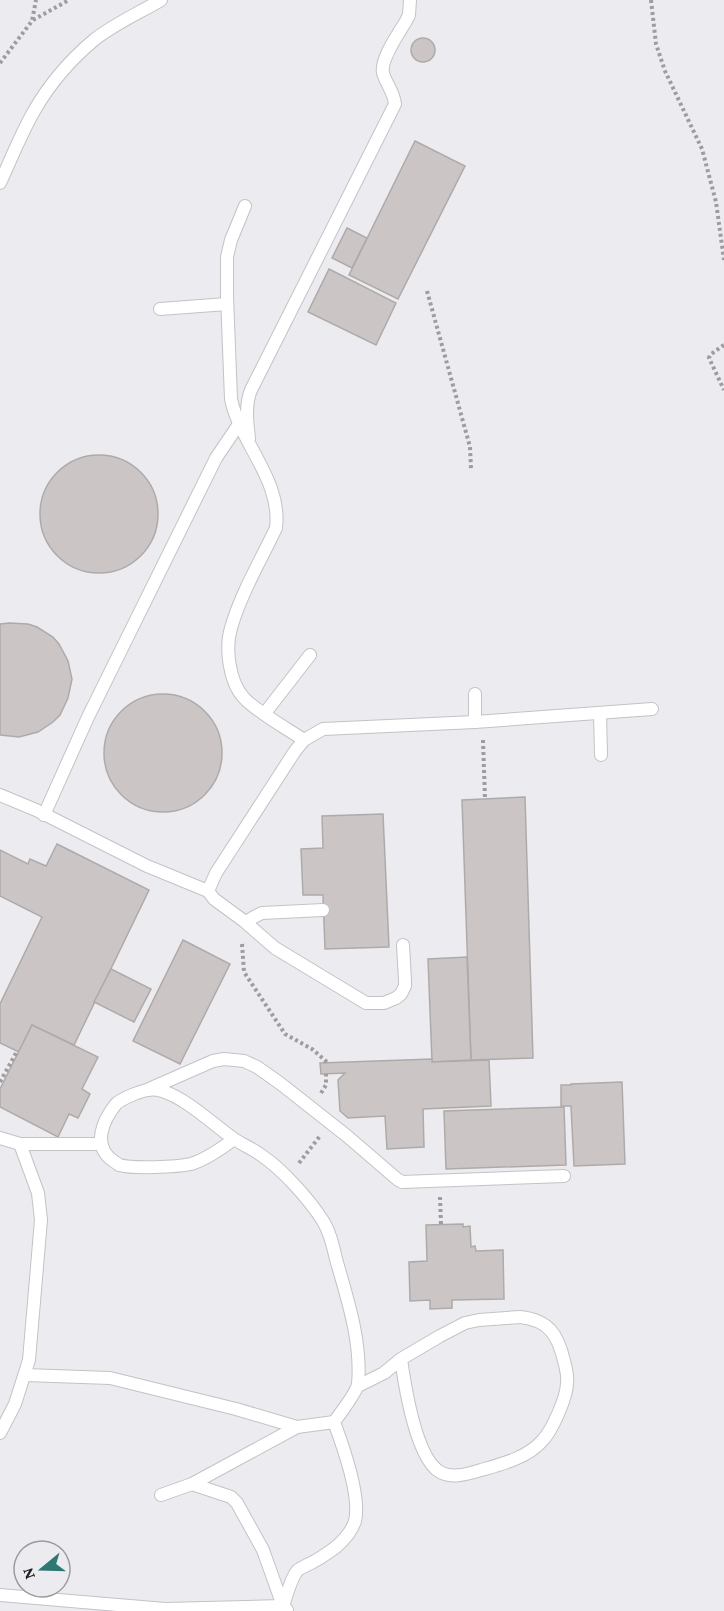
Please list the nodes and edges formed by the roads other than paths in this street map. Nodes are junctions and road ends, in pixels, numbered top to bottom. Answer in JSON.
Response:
{"nodes":[{"id":1,"x":161,"y":0,"type":"edge"},
{"id":2,"x":410,"y":0,"type":"edge"},
{"id":3,"x":0,"y":183,"type":"edge"},
{"id":4,"x":245,"y":206,"type":"dead end"},
{"id":5,"x":227,"y":304,"type":"junction"},
{"id":6,"x":160,"y":309,"type":"dead end"},
{"id":7,"x":239,"y":424,"type":"junction"},
{"id":8,"x":250,"y":445,"type":"junction"},
{"id":9,"x":310,"y":655,"type":"dead end"},
{"id":10,"x":475,"y":694,"type":"dead end"},
{"id":11,"x":652,"y":709,"type":"dead end"},
{"id":12,"x":265,"y":713,"type":"junction"},
{"id":13,"x":600,"y":713,"type":"junction"},
{"id":14,"x":479,"y":722,"type":"junction"},
{"id":15,"x":304,"y":740,"type":"junction"},
{"id":16,"x":601,"y":755,"type":"dead end"},
{"id":17,"x":0,"y":795,"type":"edge"},
{"id":18,"x":44,"y":815,"type":"junction"},
{"id":19,"x":208,"y":891,"type":"junction"},
{"id":20,"x":323,"y":910,"type":"dead end"},
{"id":21,"x":246,"y":922,"type":"junction"},
{"id":22,"x":403,"y":945,"type":"dead end"},
{"id":23,"x":148,"y":1089,"type":"junction"},
{"id":24,"x":0,"y":1138,"type":"edge"},
{"id":25,"x":234,"y":1139,"type":"junction"},
{"id":26,"x":20,"y":1144,"type":"junction"},
{"id":27,"x":100,"y":1144,"type":"junction"},
{"id":28,"x":564,"y":1176,"type":"dead end"},
{"id":29,"x":401,"y":1359,"type":"junction"},
{"id":30,"x":25,"y":1375,"type":"junction"},
{"id":31,"x":358,"y":1386,"type":"junction"},
{"id":32,"x":334,"y":1422,"type":"junction"},
{"id":33,"x":297,"y":1427,"type":"junction"},
{"id":34,"x":0,"y":1433,"type":"edge"},
{"id":35,"x":192,"y":1484,"type":"junction"},
{"id":36,"x":161,"y":1495,"type":"dead end"},
{"id":37,"x":0,"y":1595,"type":"edge"},
{"id":38,"x":40,"y":1605,"type":"edge"},
{"id":39,"x":286,"y":1608,"type":"edge"}],
"edges":[{"from":1,"to":3,"type":"lane"},
{"from":2,"to":8,"type":"lane"},
{"from":4,"to":5,"type":"lane"},
{"from":5,"to":6,"type":"lane"},
{"from":5,"to":7,"type":"lane"},
{"from":7,"to":8,"type":"lane"},
{"from":7,"to":18,"type":"lane"},
{"from":8,"to":12,"type":"lane"},
{"from":9,"to":12,"type":"lane"},
{"from":10,"to":14,"type":"lane"},
{"from":11,"to":13,"type":"lane"},
{"from":12,"to":15,"type":"lane"},
{"from":13,"to":14,"type":"lane"},
{"from":13,"to":16,"type":"lane"},
{"from":14,"to":15,"type":"lane"},
{"from":15,"to":19,"type":"lane"},
{"from":17,"to":18,"type":"lane"},
{"from":18,"to":19,"type":"lane"},
{"from":19,"to":21,"type":"lane"},
{"from":20,"to":21,"type":"lane"},
{"from":21,"to":22,"type":"lane"},
{"from":23,"to":25,"type":"lane"},
{"from":23,"to":27,"type":"lane"},
{"from":23,"to":28,"type":"lane"},
{"from":24,"to":26,"type":"lane"},
{"from":25,"to":27,"type":"lane"},
{"from":25,"to":31,"type":"lane"},
{"from":26,"to":27,"type":"lane"},
{"from":26,"to":30,"type":"lane"},
{"from":29,"to":29,"type":"lane"},
{"from":29,"to":31,"type":"lane"},
{"from":30,"to":33,"type":"lane"},
{"from":30,"to":34,"type":"lane"},
{"from":31,"to":32,"type":"lane"},
{"from":32,"to":33,"type":"lane"},
{"from":32,"to":39,"type":"lane"},
{"from":33,"to":35,"type":"lane"},
{"from":35,"to":36,"type":"lane"},
{"from":35,"to":39,"type":"lane"},
{"from":37,"to":38,"type":"lane"},
{"from":38,"to":39,"type":"lane"}]}
